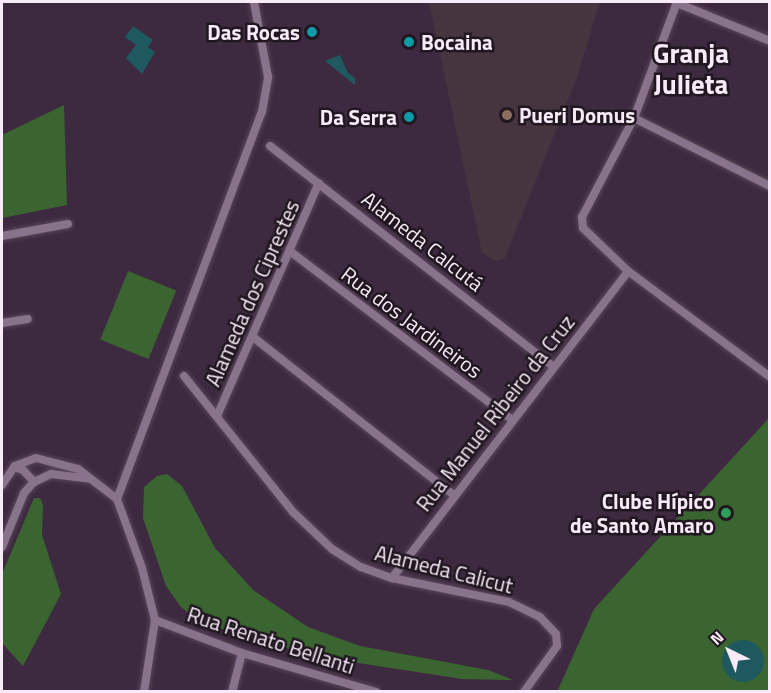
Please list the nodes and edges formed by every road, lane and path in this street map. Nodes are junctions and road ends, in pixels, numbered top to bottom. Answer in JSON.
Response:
{"nodes":[{"id":1,"x":254,"y":2,"type":"edge"},
{"id":2,"x":677,"y":2,"type":"edge"},
{"id":3,"x":770,"y":41,"type":"edge"},
{"id":4,"x":634,"y":118,"type":"junction"},
{"id":5,"x":270,"y":146,"type":"dead end"},
{"id":6,"x":319,"y":183,"type":"junction"},
{"id":7,"x":770,"y":186,"type":"edge"},
{"id":8,"x":68,"y":225,"type":"dead end"},
{"id":9,"x":2,"y":236,"type":"edge"},
{"id":10,"x":291,"y":252,"type":"junction"},
{"id":11,"x":628,"y":271,"type":"junction"},
{"id":12,"x":27,"y":319,"type":"dead end"},
{"id":13,"x":2,"y":323,"type":"edge"},
{"id":14,"x":253,"y":337,"type":"junction"},
{"id":15,"x":553,"y":366,"type":"junction"},
{"id":16,"x":184,"y":376,"type":"dead end"},
{"id":17,"x":770,"y":377,"type":"edge"},
{"id":18,"x":217,"y":416,"type":"junction"},
{"id":19,"x":512,"y":420,"type":"junction"},
{"id":20,"x":58,"y":461,"type":"junction"},
{"id":21,"x":14,"y":467,"type":"junction"},
{"id":22,"x":57,"y":474,"type":"junction"},
{"id":23,"x":93,"y":479,"type":"junction"},
{"id":24,"x":34,"y":482,"type":"junction"},
{"id":25,"x":2,"y":485,"type":"edge"},
{"id":26,"x":454,"y":495,"type":"junction"},
{"id":27,"x":117,"y":499,"type":"junction"},
{"id":28,"x":2,"y":547,"type":"edge"},
{"id":29,"x":392,"y":578,"type":"junction"},
{"id":30,"x":155,"y":620,"type":"junction"},
{"id":31,"x":242,"y":654,"type":"junction"},
{"id":32,"x":342,"y":688,"type":"edge"},
{"id":33,"x":144,"y":692,"type":"edge"},
{"id":34,"x":232,"y":692,"type":"edge"},
{"id":35,"x":376,"y":692,"type":"edge"},
{"id":36,"x":524,"y":692,"type":"edge"}],
"edges":[{"from":1,"to":27,"type":"street"},
{"from":2,"to":3,"type":"street"},
{"from":2,"to":4,"type":"street"},
{"from":4,"to":7,"type":"street"},
{"from":4,"to":11,"type":"street"},
{"from":5,"to":6,"type":"street","name":"Alameda Calcutá"},
{"from":6,"to":10,"type":"street","name":"Alameda dos Ciprestes"},
{"from":6,"to":15,"type":"street","name":"Alameda Calcutá"},
{"from":8,"to":9,"type":"street"},
{"from":10,"to":14,"type":"street","name":"Alameda dos Ciprestes"},
{"from":10,"to":19,"type":"street","name":"Rua dos Jardineiros"},
{"from":11,"to":15,"type":"street","name":"Rua Manuel Ribeiro da Cruz"},
{"from":11,"to":17,"type":"street"},
{"from":12,"to":13,"type":"street"},
{"from":14,"to":18,"type":"street","name":"Alameda dos Ciprestes"},
{"from":14,"to":26,"type":"street"},
{"from":15,"to":19,"type":"street","name":"Rua Manuel Ribeiro da Cruz"},
{"from":16,"to":18,"type":"street","name":"Alameda Calicut"},
{"from":18,"to":29,"type":"street","name":"Alameda Calicut"},
{"from":19,"to":26,"type":"street","name":"Rua Manuel Ribeiro da Cruz"},
{"from":20,"to":21,"type":"street"},
{"from":20,"to":22,"type":"street"},
{"from":20,"to":23,"type":"street"},
{"from":21,"to":24,"type":"street"},
{"from":21,"to":25,"type":"street"},
{"from":22,"to":23,"type":"street"},
{"from":22,"to":24,"type":"street"},
{"from":23,"to":27,"type":"street"},
{"from":24,"to":28,"type":"street"},
{"from":26,"to":29,"type":"street","name":"Rua Manuel Ribeiro da Cruz"},
{"from":27,"to":30,"type":"street"},
{"from":29,"to":36,"type":"street","name":"Alameda Calicut"},
{"from":30,"to":31,"type":"street","name":"Rua Renato Bellanti"},
{"from":30,"to":33,"type":"street"},
{"from":31,"to":32,"type":"street","name":"Rua Renato Bellanti"},
{"from":31,"to":34,"type":"street"},
{"from":32,"to":35,"type":"street","name":"Rua Renato Bellanti"}]}
